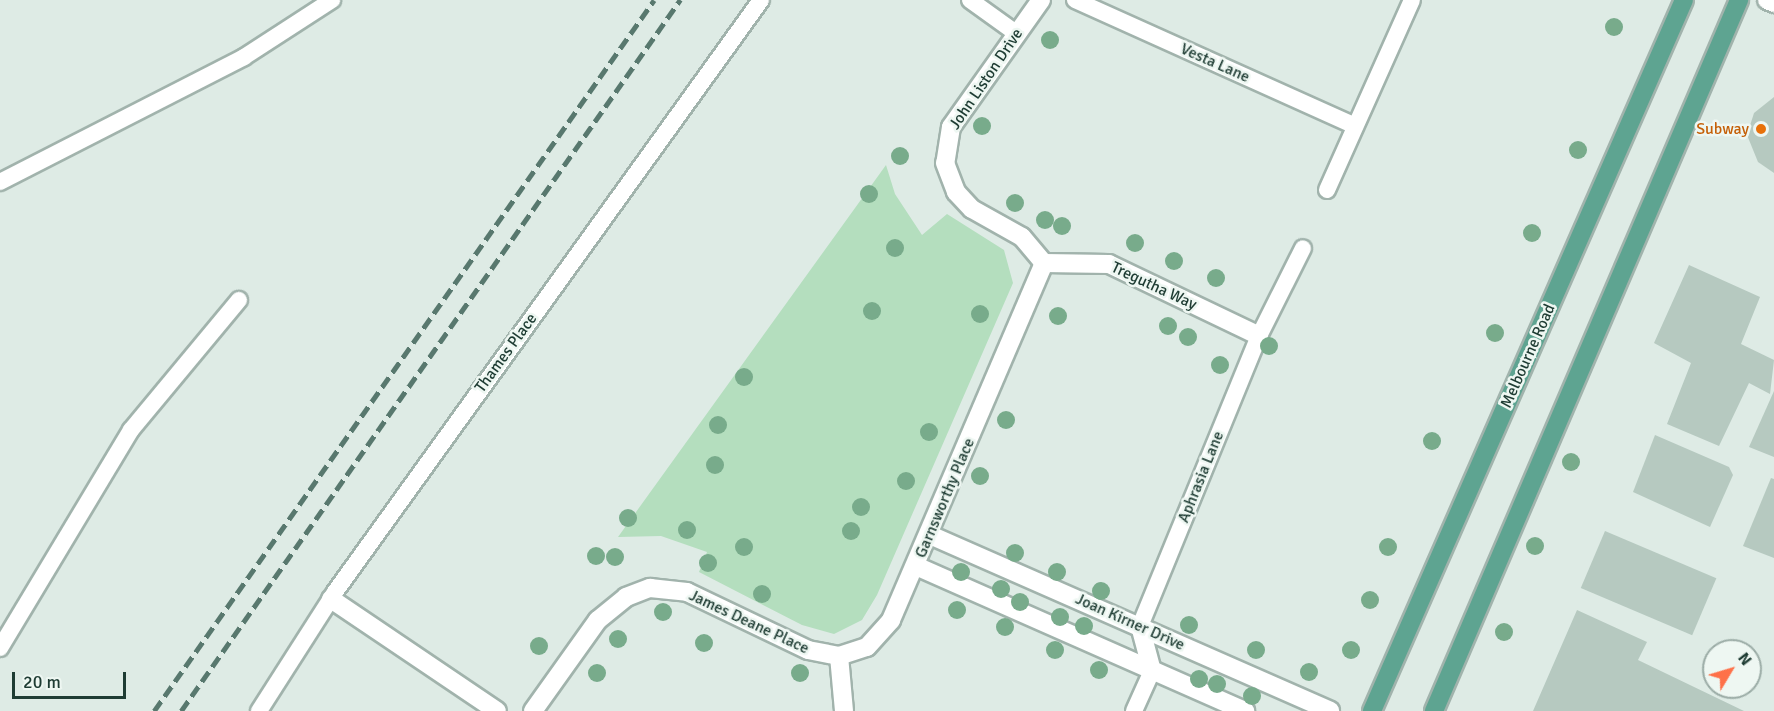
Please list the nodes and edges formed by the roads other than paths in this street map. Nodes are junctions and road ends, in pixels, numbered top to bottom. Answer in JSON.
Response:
{"nodes":[{"id":1,"x":332,"y":0,"type":"edge"},
{"id":2,"x":761,"y":0,"type":"edge"},
{"id":3,"x":970,"y":0,"type":"edge"},
{"id":4,"x":1041,"y":0,"type":"edge"},
{"id":5,"x":1074,"y":0,"type":"edge"},
{"id":6,"x":1412,"y":0,"type":"edge"},
{"id":7,"x":1684,"y":0,"type":"edge"},
{"id":8,"x":1739,"y":0,"type":"edge"},
{"id":9,"x":1767,"y":0,"type":"edge"},
{"id":10,"x":1774,"y":3,"type":"edge"},
{"id":11,"x":1016,"y":33,"type":"junction"},
{"id":12,"x":1355,"y":126,"type":"junction"},
{"id":13,"x":0,"y":182,"type":"edge"},
{"id":14,"x":1327,"y":190,"type":"dead end"},
{"id":15,"x":1303,"y":248,"type":"dead end"},
{"id":16,"x":1044,"y":263,"type":"junction"},
{"id":17,"x":239,"y":300,"type":"dead end"},
{"id":18,"x":1259,"y":336,"type":"junction"},
{"id":19,"x":930,"y":534,"type":"junction"},
{"id":20,"x":916,"y":566,"type":"junction"},
{"id":21,"x":332,"y":599,"type":"junction"},
{"id":22,"x":1140,"y":627,"type":"junction"},
{"id":23,"x":0,"y":648,"type":"edge"},
{"id":24,"x":839,"y":656,"type":"junction"},
{"id":25,"x":1152,"y":671,"type":"junction"},
{"id":26,"x":259,"y":711,"type":"edge"},
{"id":27,"x":497,"y":711,"type":"edge"},
{"id":28,"x":533,"y":711,"type":"edge"},
{"id":29,"x":844,"y":711,"type":"edge"},
{"id":30,"x":1134,"y":711,"type":"edge"},
{"id":31,"x":1245,"y":711,"type":"edge"},
{"id":32,"x":1330,"y":711,"type":"edge"},
{"id":33,"x":1372,"y":711,"type":"edge"},
{"id":34,"x":1434,"y":711,"type":"edge"}],
"edges":[{"from":1,"to":13,"type":"lane"},
{"from":2,"to":21,"type":"lane","name":"Thames Place"},
{"from":3,"to":11,"type":"lane"},
{"from":4,"to":11,"type":"street","name":"John Liston Drive"},
{"from":5,"to":12,"type":"lane","name":"Vesta Lane"},
{"from":6,"to":12,"type":"lane"},
{"from":7,"to":33,"type":"main road","name":"Melbourne Road"},
{"from":8,"to":34,"type":"main road"},
{"from":9,"to":10,"type":"street"},
{"from":11,"to":16,"type":"street","name":"John Liston Drive"},
{"from":12,"to":14,"type":"lane"},
{"from":15,"to":18,"type":"lane","name":"Aphrasia Lane"},
{"from":16,"to":18,"type":"street","name":"Tregutha Way"},
{"from":16,"to":19,"type":"street","name":"Garnsworthy Place"},
{"from":17,"to":23,"type":"lane"},
{"from":18,"to":22,"type":"lane","name":"Aphrasia Lane"},
{"from":19,"to":20,"type":"street","name":"Garnsworthy Place"},
{"from":19,"to":22,"type":"street","name":"Joan Kirner Drive"},
{"from":20,"to":24,"type":"street","name":"Garnsworthy Place"},
{"from":20,"to":25,"type":"street"},
{"from":21,"to":26,"type":"lane","name":"Thames Place"},
{"from":21,"to":27,"type":"street"},
{"from":22,"to":25,"type":"street"},
{"from":22,"to":32,"type":"street","name":"Joan Kirner Drive"},
{"from":24,"to":28,"type":"street","name":"James Deane Place"},
{"from":24,"to":29,"type":"street"},
{"from":25,"to":30,"type":"lane"},
{"from":25,"to":31,"type":"street"}]}
